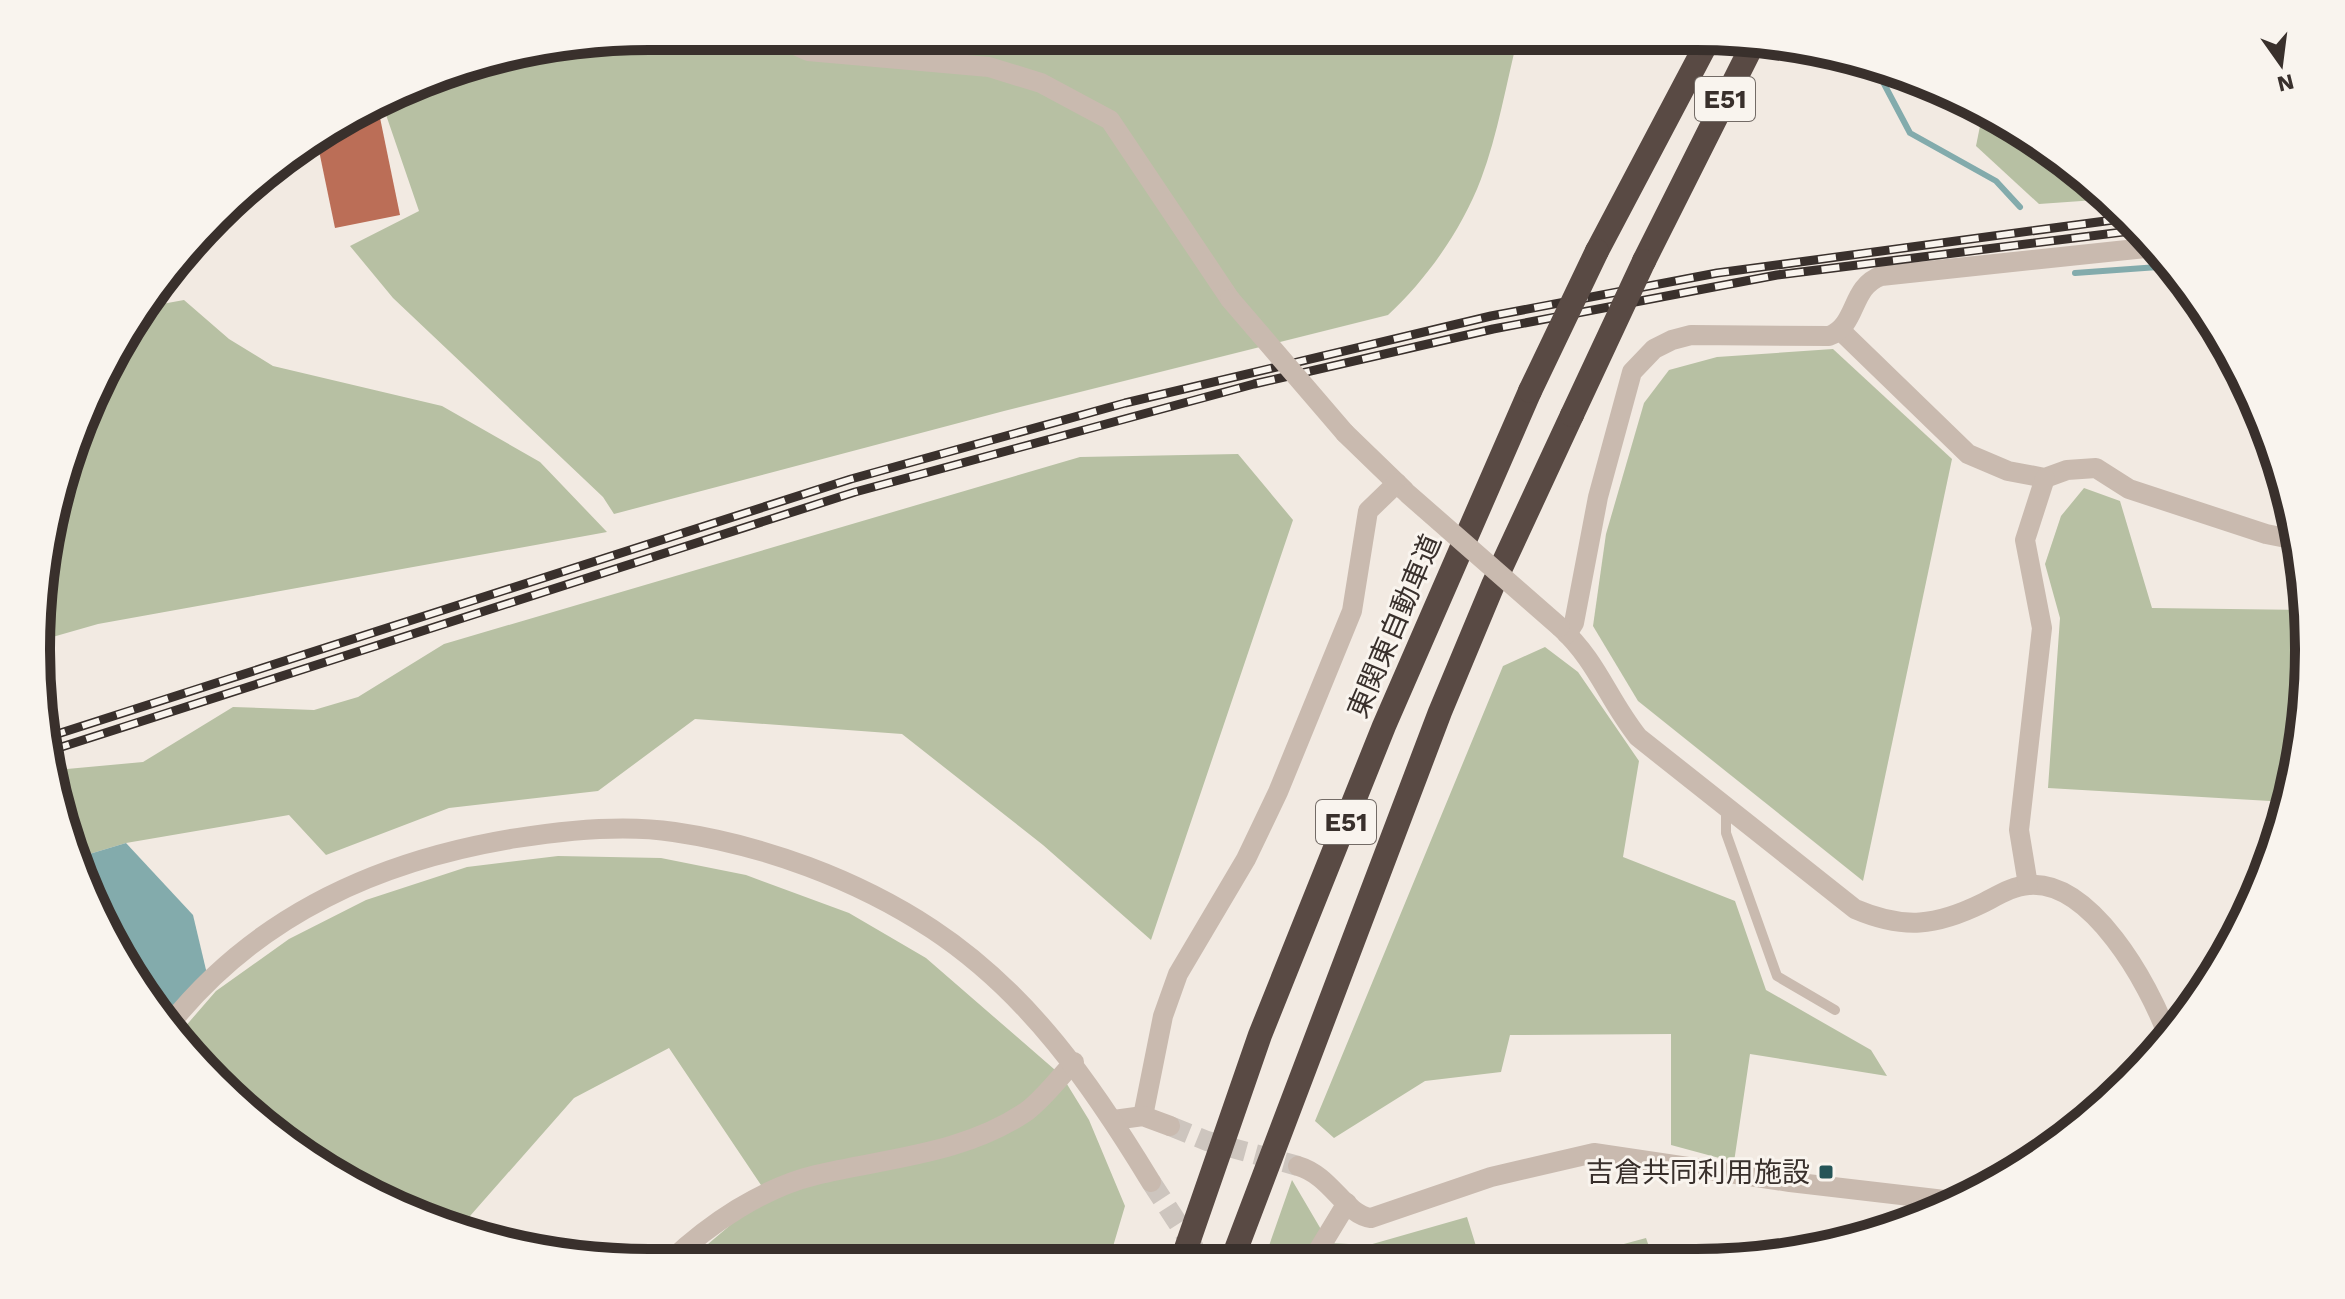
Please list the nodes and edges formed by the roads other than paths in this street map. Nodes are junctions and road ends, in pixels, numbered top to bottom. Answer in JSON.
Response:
{"nodes":[{"id":1,"x":806,"y":50,"type":"edge"},
{"id":2,"x":1703,"y":50,"type":"edge"},
{"id":3,"x":1749,"y":52,"type":"edge"},
{"id":4,"x":2141,"y":249,"type":"edge"},
{"id":5,"x":1841,"y":331,"type":"junction"},
{"id":6,"x":2045,"y":478,"type":"junction"},
{"id":7,"x":1402,"y":488,"type":"junction"},
{"id":8,"x":2284,"y":538,"type":"edge"},
{"id":9,"x":1563,"y":630,"type":"junction"},
{"id":10,"x":1727,"y":808,"type":"junction"},
{"id":11,"x":2028,"y":885,"type":"junction"},
{"id":12,"x":1835,"y":1010,"type":"dead end"},
{"id":13,"x":176,"y":1017,"type":"edge"},
{"id":14,"x":2163,"y":1023,"type":"edge"},
{"id":15,"x":1074,"y":1062,"type":"junction"},
{"id":16,"x":1143,"y":1116,"type":"junction"},
{"id":17,"x":1114,"y":1120,"type":"junction"},
{"id":18,"x":1170,"y":1126,"type":"tunnel mouth"},
{"id":19,"x":1298,"y":1166,"type":"tunnel mouth"},
{"id":20,"x":1151,"y":1182,"type":"tunnel mouth"},
{"id":21,"x":1934,"y":1199,"type":"edge"},
{"id":22,"x":1347,"y":1203,"type":"junction"},
{"id":23,"x":683,"y":1249,"type":"edge"},
{"id":24,"x":1186,"y":1249,"type":"edge"},
{"id":25,"x":1236,"y":1249,"type":"edge"},
{"id":26,"x":1319,"y":1249,"type":"edge"}],
"edges":[{"from":1,"to":7,"type":"street","bridge":true},
{"from":2,"to":24,"type":"highway","name":"東関東自動車道","number":"E51","bridge":true},
{"from":3,"to":25,"type":"highway","number":"E51","bridge":true},
{"from":4,"to":5,"type":"street"},
{"from":5,"to":6,"type":"street"},
{"from":5,"to":9,"type":"street"},
{"from":6,"to":8,"type":"street"},
{"from":6,"to":11,"type":"street"},
{"from":7,"to":9,"type":"street","bridge":true},
{"from":7,"to":16,"type":"street"},
{"from":9,"to":10,"type":"street"},
{"from":10,"to":11,"type":"street"},
{"from":10,"to":12,"type":"lane"},
{"from":11,"to":14,"type":"street"},
{"from":13,"to":15,"type":"street"},
{"from":15,"to":17,"type":"street"},
{"from":15,"to":23,"type":"street"},
{"from":16,"to":17,"type":"street"},
{"from":16,"to":18,"type":"street"},
{"from":17,"to":20,"type":"street"},
{"from":19,"to":22,"type":"street"},
{"from":21,"to":22,"type":"street"},
{"from":22,"to":26,"type":"street"}]}
